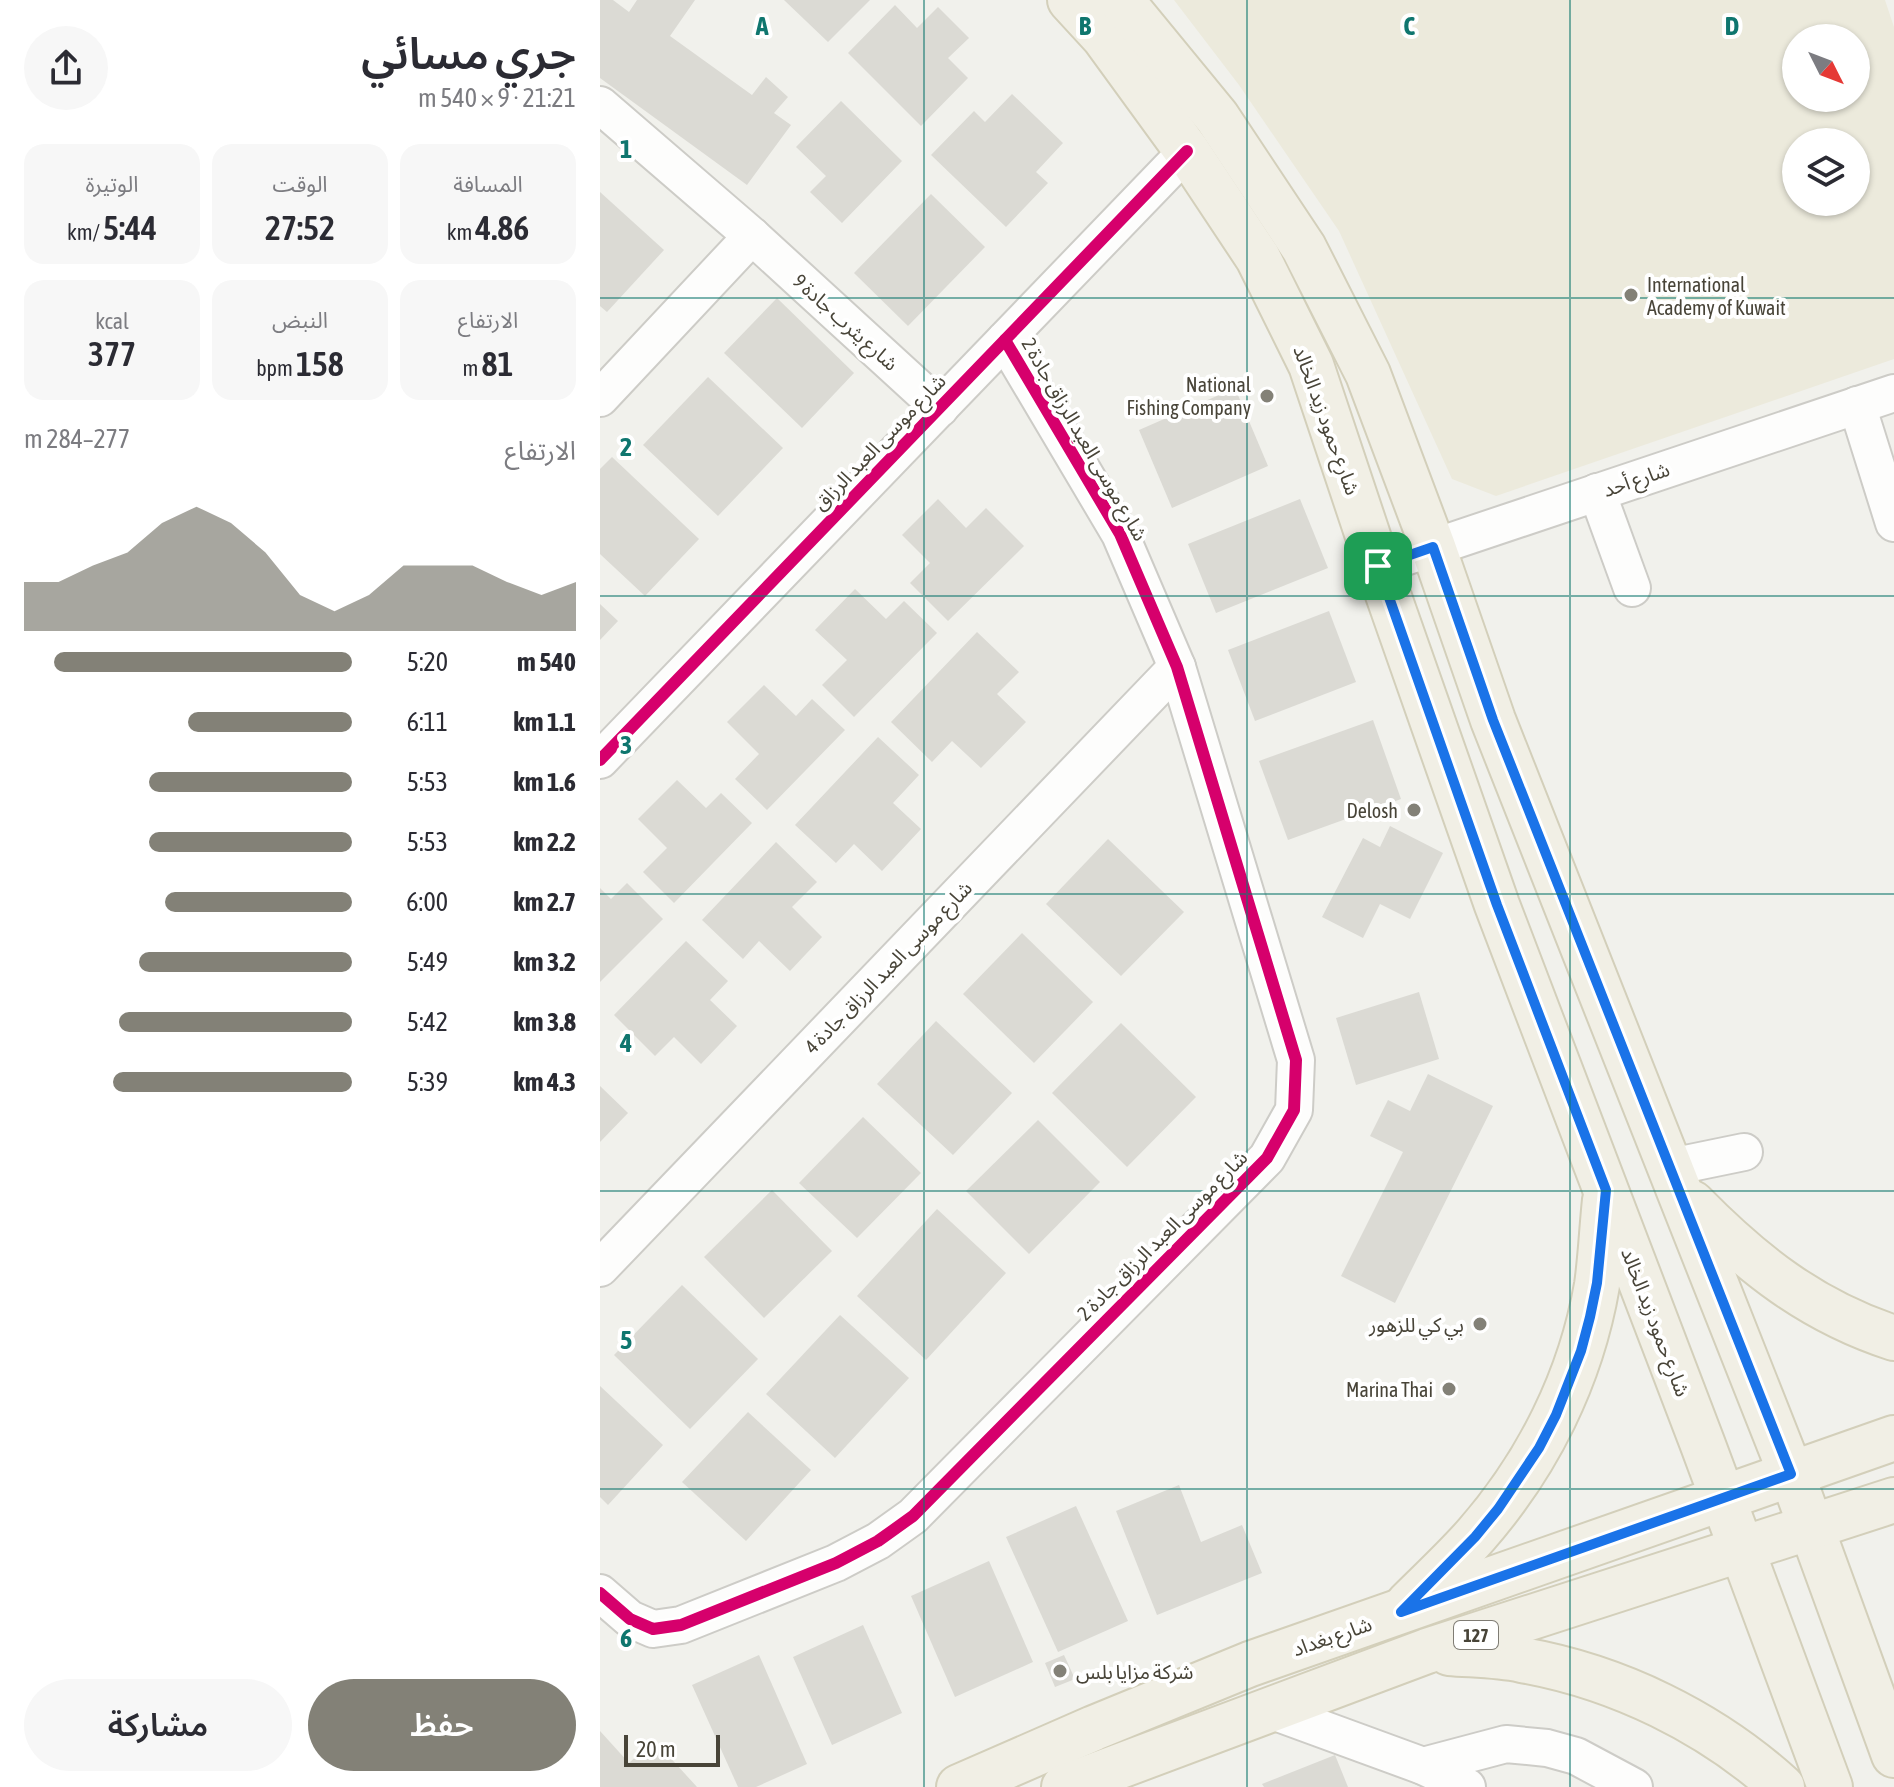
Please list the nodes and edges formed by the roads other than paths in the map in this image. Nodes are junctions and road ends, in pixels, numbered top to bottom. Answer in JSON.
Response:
{"nodes":[{"id":1,"x":1070,"y":0,"type":"edge"},
{"id":2,"x":1121,"y":0,"type":"edge"},
{"id":3,"x":600,"y":105,"type":"edge"},
{"id":4,"x":1187,"y":151,"type":"junction"},
{"id":5,"x":752,"y":236,"type":"junction"},
{"id":6,"x":1005,"y":340,"type":"junction"},
{"id":7,"x":1894,"y":393,"type":"edge"},
{"id":8,"x":600,"y":398,"type":"edge"},
{"id":9,"x":1857,"y":405,"type":"junction"},
{"id":10,"x":940,"y":408,"type":"junction"},
{"id":11,"x":1597,"y":492,"type":"junction"},
{"id":12,"x":1894,"y":523,"type":"edge"},
{"id":13,"x":1433,"y":547,"type":"junction"},
{"id":14,"x":1378,"y":566,"type":"junction"},
{"id":15,"x":1632,"y":588,"type":"dead end"},
{"id":16,"x":1177,"y":667,"type":"junction"},
{"id":17,"x":600,"y":760,"type":"edge"},
{"id":18,"x":1744,"y":1152,"type":"dead end"},
{"id":19,"x":1676,"y":1178,"type":"junction"},
{"id":20,"x":1606,"y":1190,"type":"junction"},
{"id":21,"x":600,"y":1268,"type":"edge"},
{"id":22,"x":1894,"y":1338,"type":"edge"},
{"id":23,"x":1894,"y":1438,"type":"edge"},
{"id":24,"x":1791,"y":1474,"type":"junction"},
{"id":25,"x":1723,"y":1499,"type":"junction"},
{"id":26,"x":1894,"y":1500,"type":"edge"},
{"id":27,"x":1812,"y":1527,"type":"junction"},
{"id":28,"x":1741,"y":1550,"type":"junction"},
{"id":29,"x":600,"y":1593,"type":"edge"},
{"id":30,"x":1401,"y":1612,"type":"junction"},
{"id":31,"x":1427,"y":1651,"type":"junction"},
{"id":32,"x":1270,"y":1710,"type":"junction"},
{"id":33,"x":1894,"y":1755,"type":"edge"},
{"id":34,"x":1423,"y":1766,"type":"junction"},
{"id":35,"x":959,"y":1787,"type":"edge"},
{"id":36,"x":1064,"y":1787,"type":"edge"},
{"id":37,"x":1467,"y":1787,"type":"edge"},
{"id":38,"x":1634,"y":1787,"type":"edge"},
{"id":39,"x":1782,"y":1787,"type":"edge"},
{"id":40,"x":1830,"y":1787,"type":"edge"}],
"edges":[{"from":1,"to":4,"type":"main road","name":"شارع حمود زيد الخالد"},
{"from":2,"to":13,"type":"main road"},
{"from":3,"to":5,"type":"street","name":"شارع يثرب جادة 9"},
{"from":4,"to":6,"type":"street","name":"شارع موسى العبد الرزاق"},
{"from":4,"to":14,"type":"main road","name":"شارع حمود زيد الخالد"},
{"from":5,"to":8,"type":"street"},
{"from":5,"to":10,"type":"street","name":"شارع يثرب جادة 9"},
{"from":6,"to":10,"type":"street","name":"شارع موسى العبد الرزاق"},
{"from":6,"to":16,"type":"street","name":"شارع موسى العبد الرزاق جادة 2"},
{"from":7,"to":9,"type":"street","name":"شارع أحد"},
{"from":9,"to":11,"type":"street","name":"شارع أحد"},
{"from":9,"to":12,"type":"street"},
{"from":10,"to":17,"type":"street","name":"شارع موسى العبد الرزاق"},
{"from":11,"to":13,"type":"street","name":"شارع أحد"},
{"from":11,"to":15,"type":"street"},
{"from":13,"to":14,"type":"street","name":"شارع أحد"},
{"from":13,"to":19,"type":"main road"},
{"from":14,"to":20,"type":"main road","name":"شارع حمود زيد الخالد"},
{"from":16,"to":21,"type":"street","name":"شارع موسى العبد الرزاق جادة 4"},
{"from":16,"to":29,"type":"street","name":"شارع موسى العبد الرزاق جادة 2"},
{"from":18,"to":19,"type":"street"},
{"from":19,"to":22,"type":"main road"},
{"from":19,"to":24,"type":"main road"},
{"from":20,"to":25,"type":"main road","name":"شارع حمود زيد الخالد"},
{"from":20,"to":30,"type":"main road"},
{"from":23,"to":24,"type":"main road","name":"شارع بغداد","number":"127"},
{"from":24,"to":25,"type":"main road","name":"شارع بغداد","number":"127"},
{"from":24,"to":27,"type":"main road"},
{"from":25,"to":28,"type":"main road","name":"شارع حمود زيد الخالد"},
{"from":25,"to":30,"type":"main road","name":"شارع بغداد","number":"127"},
{"from":26,"to":27,"type":"main road","number":"127"},
{"from":27,"to":28,"type":"main road","number":"127"},
{"from":27,"to":33,"type":"main road"},
{"from":28,"to":31,"type":"main road","number":"127"},
{"from":28,"to":40,"type":"main road","name":"شارع حمود زيد الخالد"},
{"from":30,"to":35,"type":"main road","name":"شارع بغداد","number":"127"},
{"from":31,"to":32,"type":"main road","number":"127"},
{"from":31,"to":39,"type":"main road"},
{"from":32,"to":34,"type":"street"},
{"from":32,"to":36,"type":"main road","number":"127"},
{"from":34,"to":37,"type":"street"},
{"from":34,"to":38,"type":"street"}]}
